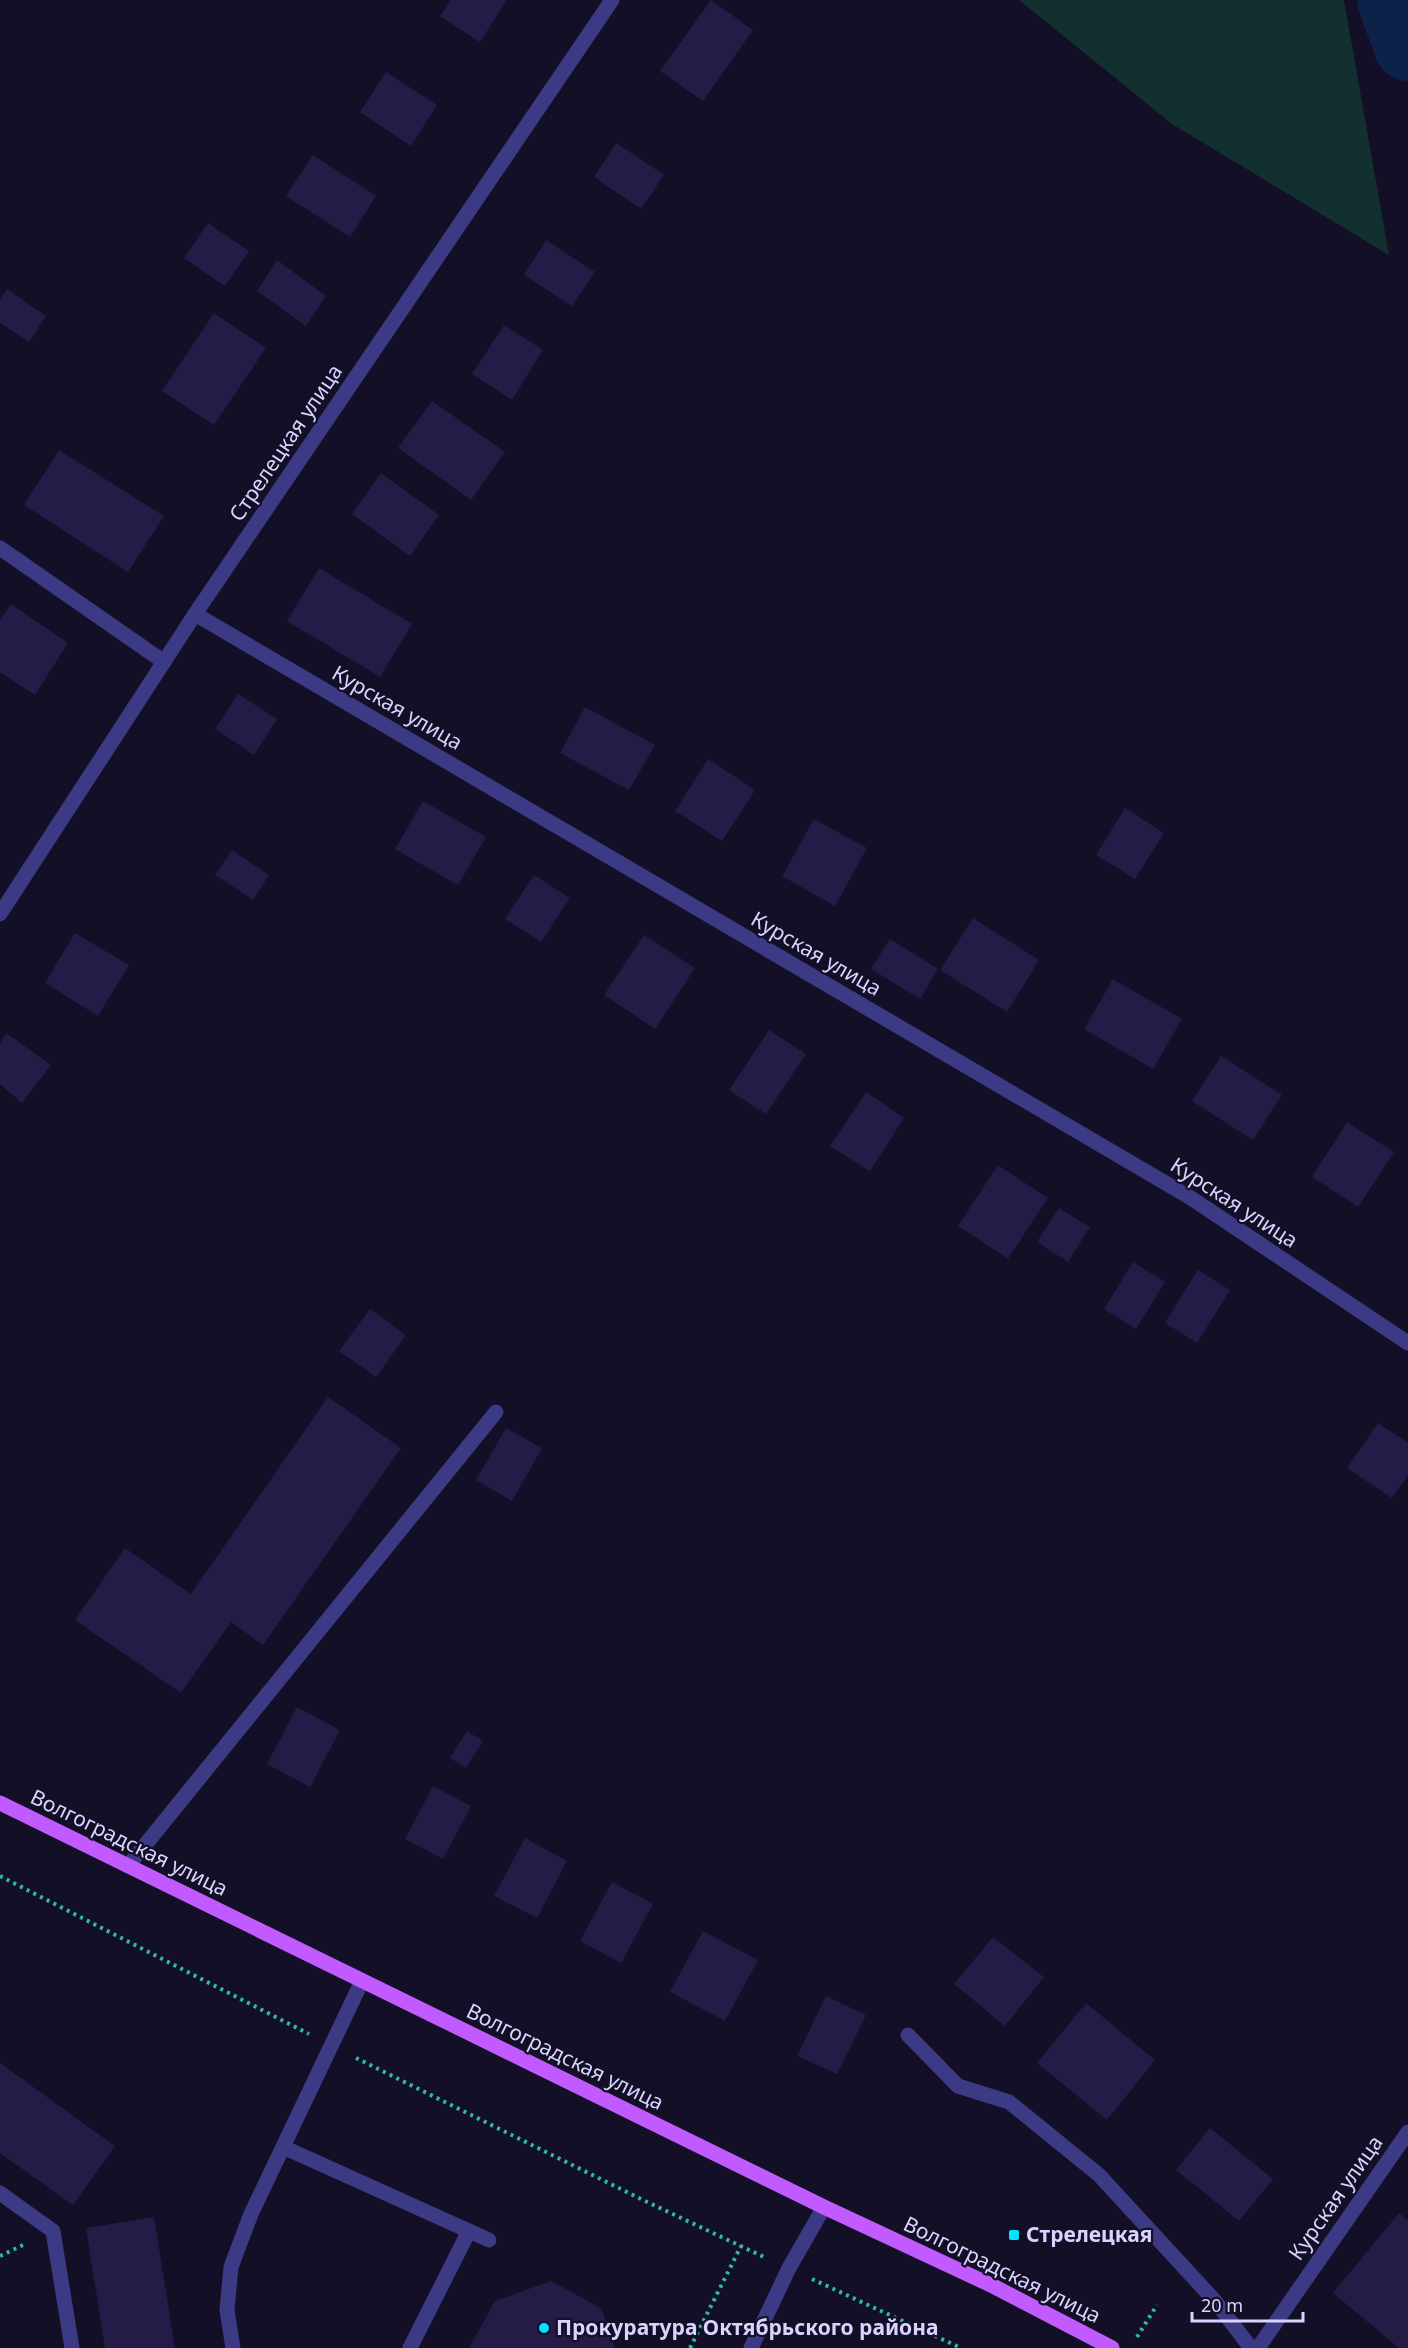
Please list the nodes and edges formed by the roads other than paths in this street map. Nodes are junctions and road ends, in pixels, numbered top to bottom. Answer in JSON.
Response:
{"nodes":[{"id":1,"x":612,"y":0,"type":"edge"},
{"id":2,"x":0,"y":549,"type":"edge"},
{"id":3,"x":195,"y":614,"type":"junction"},
{"id":4,"x":164,"y":662,"type":"junction"},
{"id":5,"x":0,"y":914,"type":"edge"},
{"id":6,"x":1408,"y":1343,"type":"edge"},
{"id":7,"x":496,"y":1412,"type":"dead end"},
{"id":8,"x":0,"y":1803,"type":"edge"},
{"id":9,"x":128,"y":1866,"type":"junction"},
{"id":10,"x":362,"y":1982,"type":"junction"},
{"id":11,"x":908,"y":2035,"type":"dead end"},
{"id":12,"x":1408,"y":2132,"type":"edge"},
{"id":13,"x":283,"y":2147,"type":"junction"},
{"id":14,"x":0,"y":2193,"type":"edge"},
{"id":15,"x":824,"y":2207,"type":"junction"},
{"id":16,"x":469,"y":2231,"type":"junction"},
{"id":17,"x":489,"y":2240,"type":"dead end"},
{"id":18,"x":72,"y":2348,"type":"edge"},
{"id":19,"x":232,"y":2348,"type":"edge"},
{"id":20,"x":410,"y":2348,"type":"edge"},
{"id":21,"x":751,"y":2348,"type":"edge"},
{"id":22,"x":1112,"y":2348,"type":"edge"},
{"id":23,"x":1251,"y":2348,"type":"edge"},
{"id":24,"x":1258,"y":2348,"type":"edge"}],
"edges":[{"from":1,"to":3,"type":"street","name":"Стрелецкая улица"},
{"from":2,"to":4,"type":"street"},
{"from":3,"to":4,"type":"street","name":"Стрелецкая улица"},
{"from":3,"to":6,"type":"street","name":"Курская улица"},
{"from":4,"to":5,"type":"street","name":"Стрелецкая улица"},
{"from":7,"to":9,"type":"street"},
{"from":8,"to":9,"type":"main road","name":"Волгоградская улица"},
{"from":9,"to":10,"type":"main road","name":"Волгоградская улица"},
{"from":10,"to":13,"type":"street"},
{"from":10,"to":15,"type":"main road","name":"Волгоградская улица"},
{"from":11,"to":23,"type":"street"},
{"from":12,"to":24,"type":"street","name":"Курская улица"},
{"from":13,"to":16,"type":"street"},
{"from":13,"to":19,"type":"street"},
{"from":14,"to":18,"type":"street"},
{"from":15,"to":21,"type":"street"},
{"from":15,"to":22,"type":"main road","name":"Волгоградская улица"},
{"from":16,"to":17,"type":"street"},
{"from":16,"to":20,"type":"street"}]}
